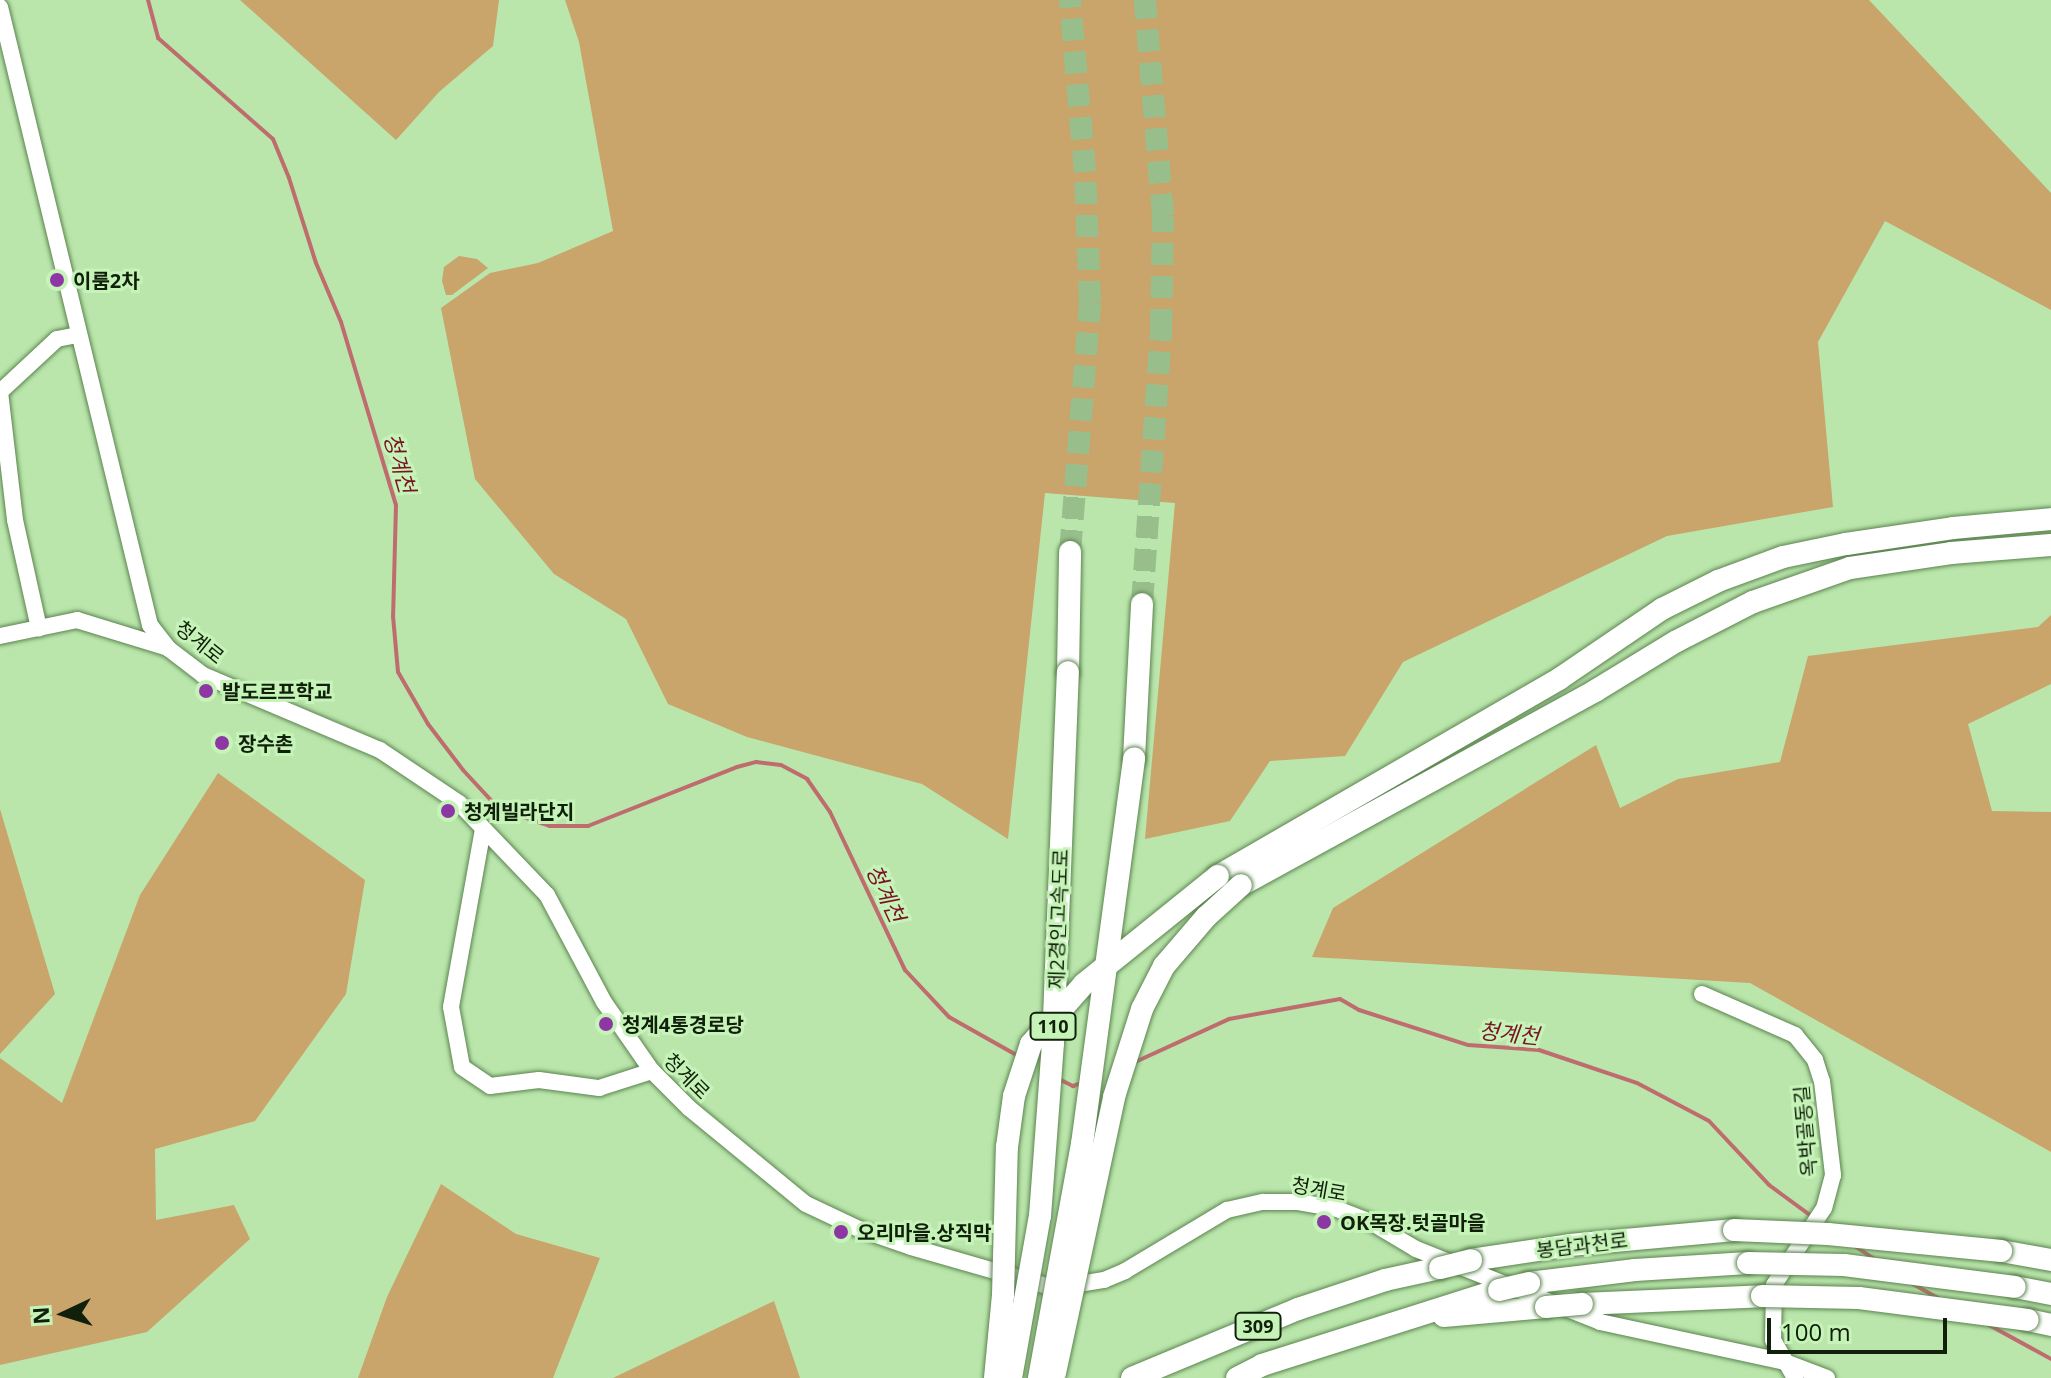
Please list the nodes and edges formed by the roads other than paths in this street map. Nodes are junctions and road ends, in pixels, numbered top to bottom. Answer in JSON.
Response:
{"nodes":[{"id":1,"x":0,"y":7,"type":"edge"},
{"id":2,"x":6,"y":57,"type":"edge"},
{"id":3,"x":78,"y":335,"type":"junction"},
{"id":4,"x":0,"y":392,"type":"edge"},
{"id":5,"x":2051,"y":519,"type":"edge"},
{"id":6,"x":2051,"y":545,"type":"edge"},
{"id":7,"x":1070,"y":552,"type":"tunnel mouth"},
{"id":8,"x":1142,"y":604,"type":"tunnel mouth"},
{"id":9,"x":39,"y":628,"type":"junction"},
{"id":10,"x":0,"y":636,"type":"edge"},
{"id":11,"x":169,"y":649,"type":"junction"},
{"id":12,"x":483,"y":829,"type":"junction"},
{"id":13,"x":1702,"y":994,"type":"dead end"},
{"id":14,"x":652,"y":1071,"type":"junction"},
{"id":15,"x":2051,"y":1260,"type":"edge"},
{"id":16,"x":1768,"y":1291,"type":"junction"},
{"id":17,"x":2051,"y":1294,"type":"edge"},
{"id":18,"x":1399,"y":1320,"type":"junction"},
{"id":19,"x":2051,"y":1325,"type":"edge"},
{"id":20,"x":1787,"y":1370,"type":"edge"},
{"id":21,"x":995,"y":1378,"type":"edge"},
{"id":22,"x":1011,"y":1378,"type":"edge"},
{"id":23,"x":1039,"y":1378,"type":"edge"},
{"id":24,"x":1054,"y":1378,"type":"edge"},
{"id":25,"x":1132,"y":1378,"type":"edge"},
{"id":26,"x":1237,"y":1378,"type":"edge"},
{"id":27,"x":1795,"y":1378,"type":"edge"},
{"id":28,"x":1827,"y":1378,"type":"edge"}],
"edges":[{"from":1,"to":2,"type":"street","name":"청계로"},
{"from":2,"to":3,"type":"street","name":"청계로"},
{"from":3,"to":4,"type":"street"},
{"from":3,"to":11,"type":"street","name":"청계로"},
{"from":4,"to":9,"type":"street"},
{"from":5,"to":21,"type":"highway","bridge":true},
{"from":6,"to":24,"type":"highway","bridge":true},
{"from":7,"to":22,"type":"highway","name":"제2경인고속도로","number":"110","bridge":true},
{"from":8,"to":23,"type":"highway","number":"110","bridge":true},
{"from":9,"to":10,"type":"street"},
{"from":9,"to":11,"type":"street"},
{"from":11,"to":12,"type":"street","name":"청계로"},
{"from":12,"to":14,"type":"street","name":"청계로"},
{"from":12,"to":14,"type":"street"},
{"from":13,"to":16,"type":"street","name":"옥박골동길","bridge":true},
{"from":14,"to":20,"type":"street","name":"청계로"},
{"from":15,"to":25,"type":"highway","name":"봉담과천로","number":"309","bridge":true},
{"from":16,"to":18,"type":"highway","name":"봉담과천로","bridge":true},
{"from":16,"to":19,"type":"highway","name":"봉담과천로","bridge":true},
{"from":16,"to":20,"type":"street"},
{"from":17,"to":18,"type":"highway","name":"봉담과천로","number":"309","bridge":true},
{"from":18,"to":26,"type":"highway","name":"봉담과천로","number":"309"},
{"from":20,"to":27,"type":"street"},
{"from":20,"to":28,"type":"street","name":"청계로"}]}
